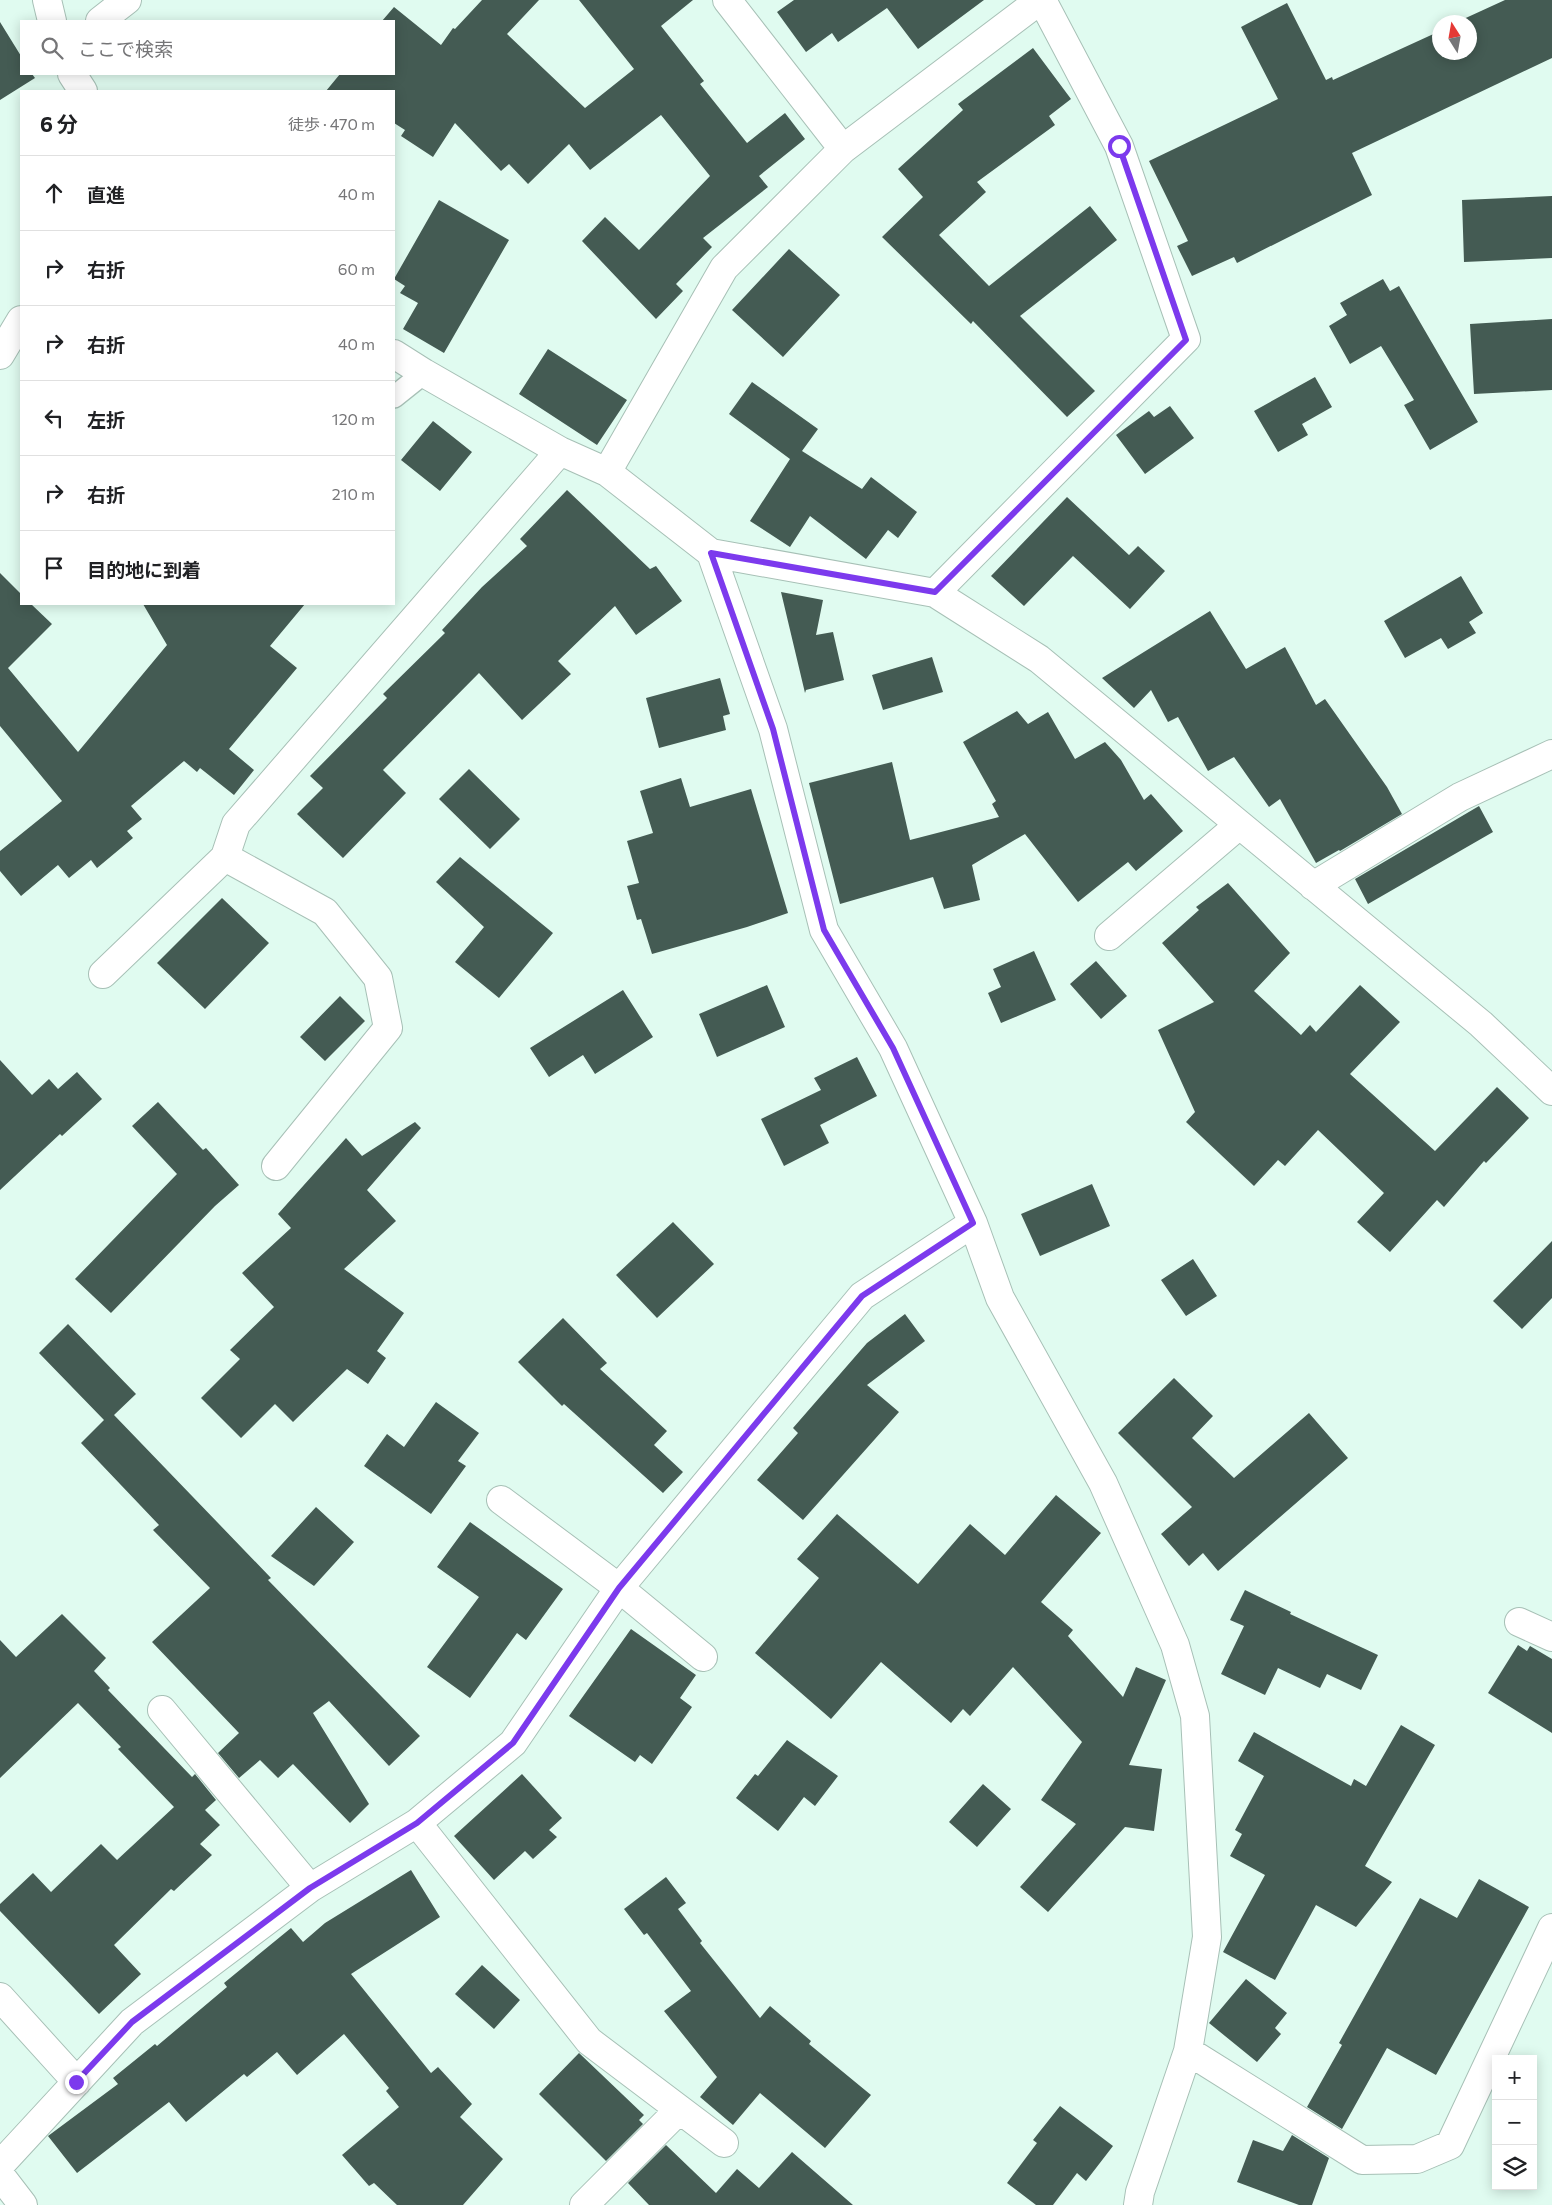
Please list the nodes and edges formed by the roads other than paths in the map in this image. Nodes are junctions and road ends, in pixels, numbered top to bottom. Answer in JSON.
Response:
{"nodes":[{"id":1,"x":47,"y":0,"type":"edge"},
{"id":2,"x":126,"y":0,"type":"edge"},
{"id":3,"x":727,"y":0,"type":"edge"},
{"id":4,"x":1041,"y":0,"type":"edge"},
{"id":5,"x":52,"y":20,"type":"edge"},
{"id":6,"x":101,"y":20,"type":"edge"},
{"id":7,"x":73,"y":75,"type":"edge"},
{"id":8,"x":82,"y":90,"type":"edge"},
{"id":9,"x":843,"y":149,"type":"junction"},
{"id":10,"x":20,"y":322,"type":"edge"},
{"id":11,"x":0,"y":355,"type":"edge"},
{"id":12,"x":395,"y":355,"type":"edge"},
{"id":13,"x":424,"y":373,"type":"junction"},
{"id":14,"x":395,"y":396,"type":"edge"},
{"id":15,"x":560,"y":451,"type":"junction"},
{"id":16,"x":607,"y":472,"type":"junction"},
{"id":17,"x":711,"y":553,"type":"junction"},
{"id":18,"x":935,"y":592,"type":"junction"},
{"id":19,"x":1552,"y":754,"type":"edge"},
{"id":20,"x":1239,"y":825,"type":"junction"},
{"id":21,"x":226,"y":857,"type":"junction"},
{"id":22,"x":1313,"y":886,"type":"junction"},
{"id":23,"x":1109,"y":936,"type":"dead end"},
{"id":24,"x":103,"y":974,"type":"dead end"},
{"id":25,"x":1552,"y":1091,"type":"edge"},
{"id":26,"x":276,"y":1166,"type":"dead end"},
{"id":27,"x":973,"y":1223,"type":"junction"},
{"id":28,"x":501,"y":1500,"type":"dead end"},
{"id":29,"x":619,"y":1588,"type":"junction"},
{"id":30,"x":1519,"y":1622,"type":"dead end"},
{"id":31,"x":1552,"y":1637,"type":"edge"},
{"id":32,"x":704,"y":1658,"type":"dead end"},
{"id":33,"x":162,"y":1710,"type":"dead end"},
{"id":34,"x":417,"y":1823,"type":"junction"},
{"id":35,"x":310,"y":1888,"type":"junction"},
{"id":36,"x":1552,"y":1928,"type":"edge"},
{"id":37,"x":0,"y":1997,"type":"edge"},
{"id":38,"x":1188,"y":2051,"type":"junction"},
{"id":39,"x":76,"y":2082,"type":"junction"},
{"id":40,"x":679,"y":2110,"type":"junction"},
{"id":41,"x":724,"y":2143,"type":"dead end"},
{"id":42,"x":0,"y":2165,"type":"edge"},
{"id":43,"x":0,"y":2175,"type":"edge"},
{"id":44,"x":23,"y":2205,"type":"edge"},
{"id":45,"x":584,"y":2205,"type":"edge"},
{"id":46,"x":1138,"y":2205,"type":"edge"}],
"edges":[{"from":1,"to":5,"type":"street"},
{"from":2,"to":6,"type":"street"},
{"from":3,"to":9,"type":"street"},
{"from":4,"to":9,"type":"street"},
{"from":4,"to":18,"type":"street"},
{"from":7,"to":8,"type":"street"},
{"from":9,"to":16,"type":"street"},
{"from":10,"to":11,"type":"street"},
{"from":12,"to":13,"type":"street"},
{"from":13,"to":14,"type":"lane"},
{"from":13,"to":15,"type":"street"},
{"from":15,"to":16,"type":"street"},
{"from":15,"to":21,"type":"street"},
{"from":16,"to":17,"type":"street"},
{"from":17,"to":18,"type":"street"},
{"from":17,"to":27,"type":"street"},
{"from":18,"to":20,"type":"street"},
{"from":19,"to":22,"type":"street"},
{"from":20,"to":22,"type":"street"},
{"from":20,"to":23,"type":"street"},
{"from":21,"to":24,"type":"street"},
{"from":21,"to":26,"type":"street"},
{"from":22,"to":25,"type":"street"},
{"from":27,"to":29,"type":"street"},
{"from":27,"to":38,"type":"street"},
{"from":28,"to":29,"type":"street"},
{"from":29,"to":32,"type":"street"},
{"from":29,"to":34,"type":"street"},
{"from":30,"to":31,"type":"street"},
{"from":33,"to":35,"type":"street"},
{"from":34,"to":35,"type":"street"},
{"from":34,"to":40,"type":"street"},
{"from":35,"to":39,"type":"street"},
{"from":36,"to":38,"type":"street"},
{"from":37,"to":39,"type":"street"},
{"from":38,"to":46,"type":"street"},
{"from":39,"to":42,"type":"street"},
{"from":40,"to":41,"type":"street"},
{"from":40,"to":45,"type":"street"},
{"from":43,"to":44,"type":"street"}]}
